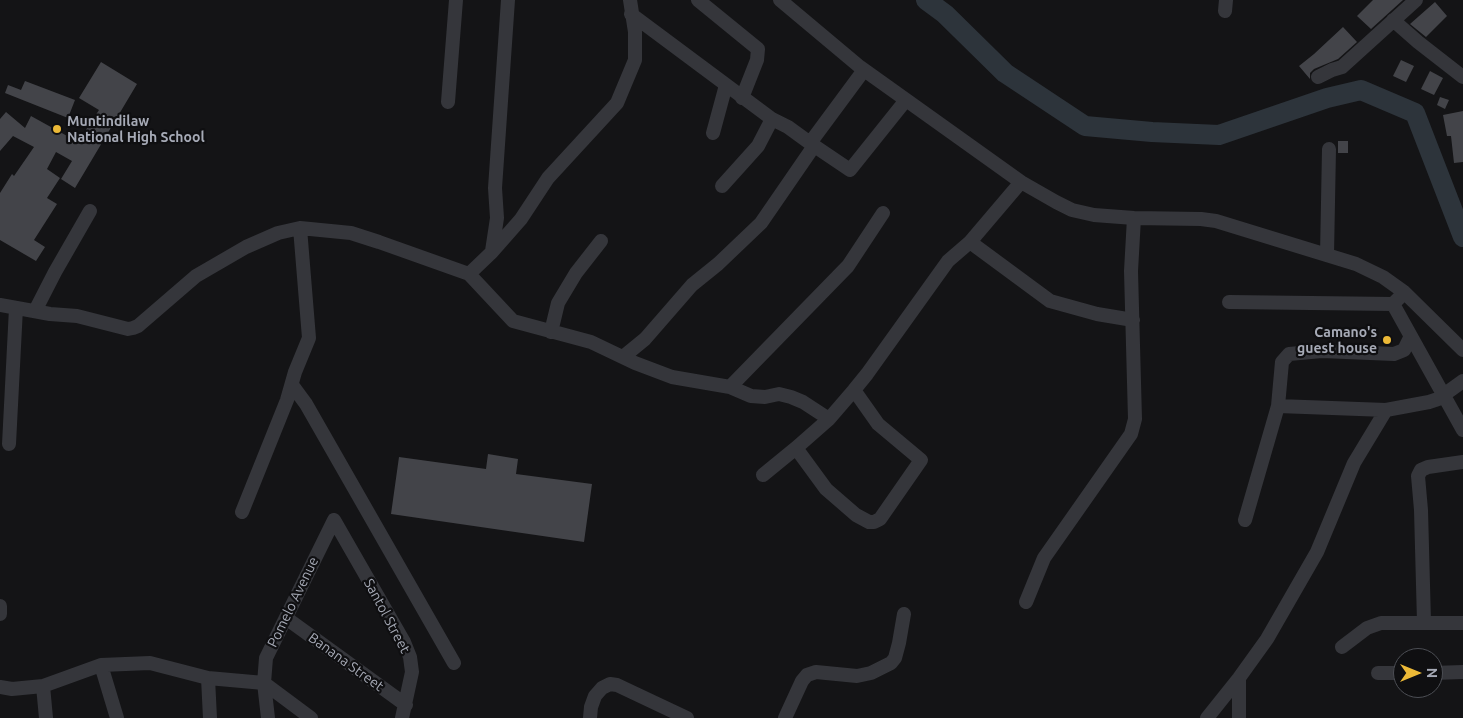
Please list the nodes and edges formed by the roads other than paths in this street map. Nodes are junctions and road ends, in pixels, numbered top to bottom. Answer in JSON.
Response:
{"nodes":[{"id":1,"x":456,"y":0,"type":"edge"},
{"id":2,"x":508,"y":0,"type":"edge"},
{"id":3,"x":698,"y":0,"type":"edge"},
{"id":4,"x":780,"y":0,"type":"edge"},
{"id":5,"x":1416,"y":0,"type":"edge"},
{"id":6,"x":631,"y":7,"type":"edge"},
{"id":7,"x":1393,"y":20,"type":"junction"},
{"id":8,"x":864,"y":70,"type":"junction"},
{"id":9,"x":1318,"y":77,"type":"dead end"},
{"id":10,"x":1463,"y":77,"type":"edge"},
{"id":11,"x":726,"y":85,"type":"junction"},
{"id":12,"x":742,"y":98,"type":"junction"},
{"id":13,"x":906,"y":100,"type":"junction"},
{"id":14,"x":448,"y":102,"type":"dead end"},
{"id":15,"x":772,"y":119,"type":"junction"},
{"id":16,"x":713,"y":133,"type":"dead end"},
{"id":17,"x":812,"y":145,"type":"junction"},
{"id":18,"x":1329,"y":149,"type":"dead end"},
{"id":19,"x":1021,"y":182,"type":"junction"},
{"id":20,"x":722,"y":186,"type":"dead end"},
{"id":21,"x":90,"y":212,"type":"dead end"},
{"id":22,"x":883,"y":213,"type":"dead end"},
{"id":23,"x":1134,"y":218,"type":"junction"},
{"id":24,"x":300,"y":228,"type":"junction"},
{"id":25,"x":601,"y":241,"type":"dead end"},
{"id":26,"x":970,"y":242,"type":"junction"},
{"id":27,"x":492,"y":252,"type":"junction"},
{"id":28,"x":1327,"y":254,"type":"junction"},
{"id":29,"x":469,"y":274,"type":"junction"},
{"id":30,"x":1404,"y":292,"type":"junction"},
{"id":31,"x":1229,"y":302,"type":"dead end"},
{"id":32,"x":1393,"y":304,"type":"junction"},
{"id":33,"x":0,"y":305,"type":"edge"},
{"id":34,"x":16,"y":308,"type":"junction"},
{"id":35,"x":35,"y":311,"type":"junction"},
{"id":36,"x":1133,"y":320,"type":"junction"},
{"id":37,"x":551,"y":332,"type":"junction"},
{"id":38,"x":1411,"y":336,"type":"junction"},
{"id":39,"x":1463,"y":350,"type":"edge"},
{"id":40,"x":623,"y":357,"type":"junction"},
{"id":41,"x":1463,"y":381,"type":"edge"},
{"id":42,"x":292,"y":385,"type":"junction"},
{"id":43,"x":730,"y":387,"type":"junction"},
{"id":44,"x":854,"y":390,"type":"junction"},
{"id":45,"x":1444,"y":394,"type":"junction"},
{"id":46,"x":1278,"y":406,"type":"junction"},
{"id":47,"x":1386,"y":410,"type":"junction"},
{"id":48,"x":829,"y":419,"type":"junction"},
{"id":49,"x":1463,"y":430,"type":"edge"},
{"id":50,"x":9,"y":444,"type":"dead end"},
{"id":51,"x":796,"y":448,"type":"junction"},
{"id":52,"x":1463,"y":462,"type":"edge"},
{"id":53,"x":763,"y":475,"type":"dead end"},
{"id":54,"x":242,"y":512,"type":"dead end"},
{"id":55,"x":334,"y":520,"type":"joint"},
{"id":56,"x":1245,"y":520,"type":"dead end"},
{"id":57,"x":1026,"y":602,"type":"dead end"},
{"id":58,"x":0,"y":606,"type":"edge"},
{"id":59,"x":0,"y":614,"type":"edge"},
{"id":60,"x":904,"y":614,"type":"dead end"},
{"id":61,"x":286,"y":618,"type":"junction"},
{"id":62,"x":1424,"y":622,"type":"junction"},
{"id":63,"x":1463,"y":623,"type":"edge"},
{"id":64,"x":1342,"y":647,"type":"dead end"},
{"id":65,"x":454,"y":663,"type":"dead end"},
{"id":66,"x":101,"y":665,"type":"junction"},
{"id":67,"x":1443,"y":672,"type":"edge"},
{"id":68,"x":1463,"y":672,"type":"edge"},
{"id":69,"x":1378,"y":673,"type":"dead end"},
{"id":70,"x":1393,"y":673,"type":"edge"},
{"id":71,"x":208,"y":678,"type":"junction"},
{"id":72,"x":1239,"y":678,"type":"junction"},
{"id":73,"x":264,"y":683,"type":"junction"},
{"id":74,"x":0,"y":686,"type":"edge"},
{"id":75,"x":43,"y":686,"type":"junction"},
{"id":76,"x":404,"y":712,"type":"edge"},
{"id":77,"x":46,"y":718,"type":"edge"},
{"id":78,"x":117,"y":718,"type":"edge"},
{"id":79,"x":210,"y":718,"type":"edge"},
{"id":80,"x":268,"y":718,"type":"edge"},
{"id":81,"x":311,"y":718,"type":"edge"},
{"id":82,"x":590,"y":718,"type":"edge"},
{"id":83,"x":686,"y":718,"type":"edge"},
{"id":84,"x":785,"y":718,"type":"edge"},
{"id":85,"x":1207,"y":718,"type":"edge"},
{"id":86,"x":1239,"y":718,"type":"edge"}],
"edges":[{"from":1,"to":14,"type":"street"},
{"from":2,"to":27,"type":"street"},
{"from":3,"to":12,"type":"street"},
{"from":4,"to":8,"type":"street"},
{"from":5,"to":7,"type":"street"},
{"from":6,"to":11,"type":"street"},
{"from":6,"to":27,"type":"street"},
{"from":7,"to":9,"type":"street"},
{"from":7,"to":10,"type":"street"},
{"from":8,"to":13,"type":"street"},
{"from":8,"to":17,"type":"street"},
{"from":11,"to":12,"type":"street"},
{"from":11,"to":16,"type":"street"},
{"from":12,"to":15,"type":"street"},
{"from":13,"to":17,"type":"street"},
{"from":13,"to":19,"type":"street"},
{"from":15,"to":17,"type":"street"},
{"from":15,"to":20,"type":"street"},
{"from":17,"to":40,"type":"street"},
{"from":18,"to":28,"type":"street"},
{"from":19,"to":23,"type":"street"},
{"from":19,"to":26,"type":"street"},
{"from":21,"to":35,"type":"street"},
{"from":22,"to":43,"type":"street"},
{"from":23,"to":28,"type":"street"},
{"from":23,"to":36,"type":"street"},
{"from":24,"to":29,"type":"street"},
{"from":24,"to":35,"type":"street"},
{"from":24,"to":42,"type":"street"},
{"from":25,"to":37,"type":"street"},
{"from":26,"to":36,"type":"street"},
{"from":26,"to":44,"type":"street"},
{"from":27,"to":29,"type":"street"},
{"from":28,"to":30,"type":"street"},
{"from":29,"to":37,"type":"street"},
{"from":30,"to":32,"type":"street"},
{"from":30,"to":39,"type":"street"},
{"from":31,"to":32,"type":"street"},
{"from":32,"to":38,"type":"street"},
{"from":33,"to":34,"type":"street"},
{"from":34,"to":35,"type":"street"},
{"from":34,"to":50,"type":"street"},
{"from":36,"to":57,"type":"street"},
{"from":37,"to":40,"type":"street"},
{"from":38,"to":45,"type":"street"},
{"from":38,"to":46,"type":"street"},
{"from":40,"to":43,"type":"street"},
{"from":41,"to":45,"type":"street"},
{"from":42,"to":54,"type":"street"},
{"from":42,"to":65,"type":"street"},
{"from":43,"to":48,"type":"street"},
{"from":44,"to":48,"type":"street"},
{"from":44,"to":51,"type":"street"},
{"from":45,"to":47,"type":"street"},
{"from":45,"to":49,"type":"street"},
{"from":46,"to":47,"type":"street"},
{"from":46,"to":56,"type":"street"},
{"from":47,"to":72,"type":"street"},
{"from":48,"to":51,"type":"street"},
{"from":51,"to":53,"type":"street"},
{"from":52,"to":62,"type":"street"},
{"from":55,"to":61,"type":"street","name":"Pomelo Avenue"},
{"from":55,"to":76,"type":"street","name":"Santol Street"},
{"from":58,"to":59,"type":"street"},
{"from":60,"to":84,"type":"street"},
{"from":61,"to":73,"type":"street","name":"Pomelo Avenue"},
{"from":61,"to":76,"type":"street","name":"Banana Street"},
{"from":62,"to":63,"type":"street"},
{"from":62,"to":64,"type":"street"},
{"from":66,"to":71,"type":"street"},
{"from":66,"to":75,"type":"street"},
{"from":66,"to":78,"type":"street"},
{"from":67,"to":68,"type":"street"},
{"from":69,"to":70,"type":"street"},
{"from":71,"to":73,"type":"street"},
{"from":71,"to":79,"type":"street"},
{"from":72,"to":85,"type":"street"},
{"from":72,"to":86,"type":"street"},
{"from":73,"to":80,"type":"street","name":"Pomelo Avenue"},
{"from":73,"to":81,"type":"street"},
{"from":74,"to":75,"type":"street"},
{"from":75,"to":77,"type":"street"},
{"from":82,"to":83,"type":"street"}]}
